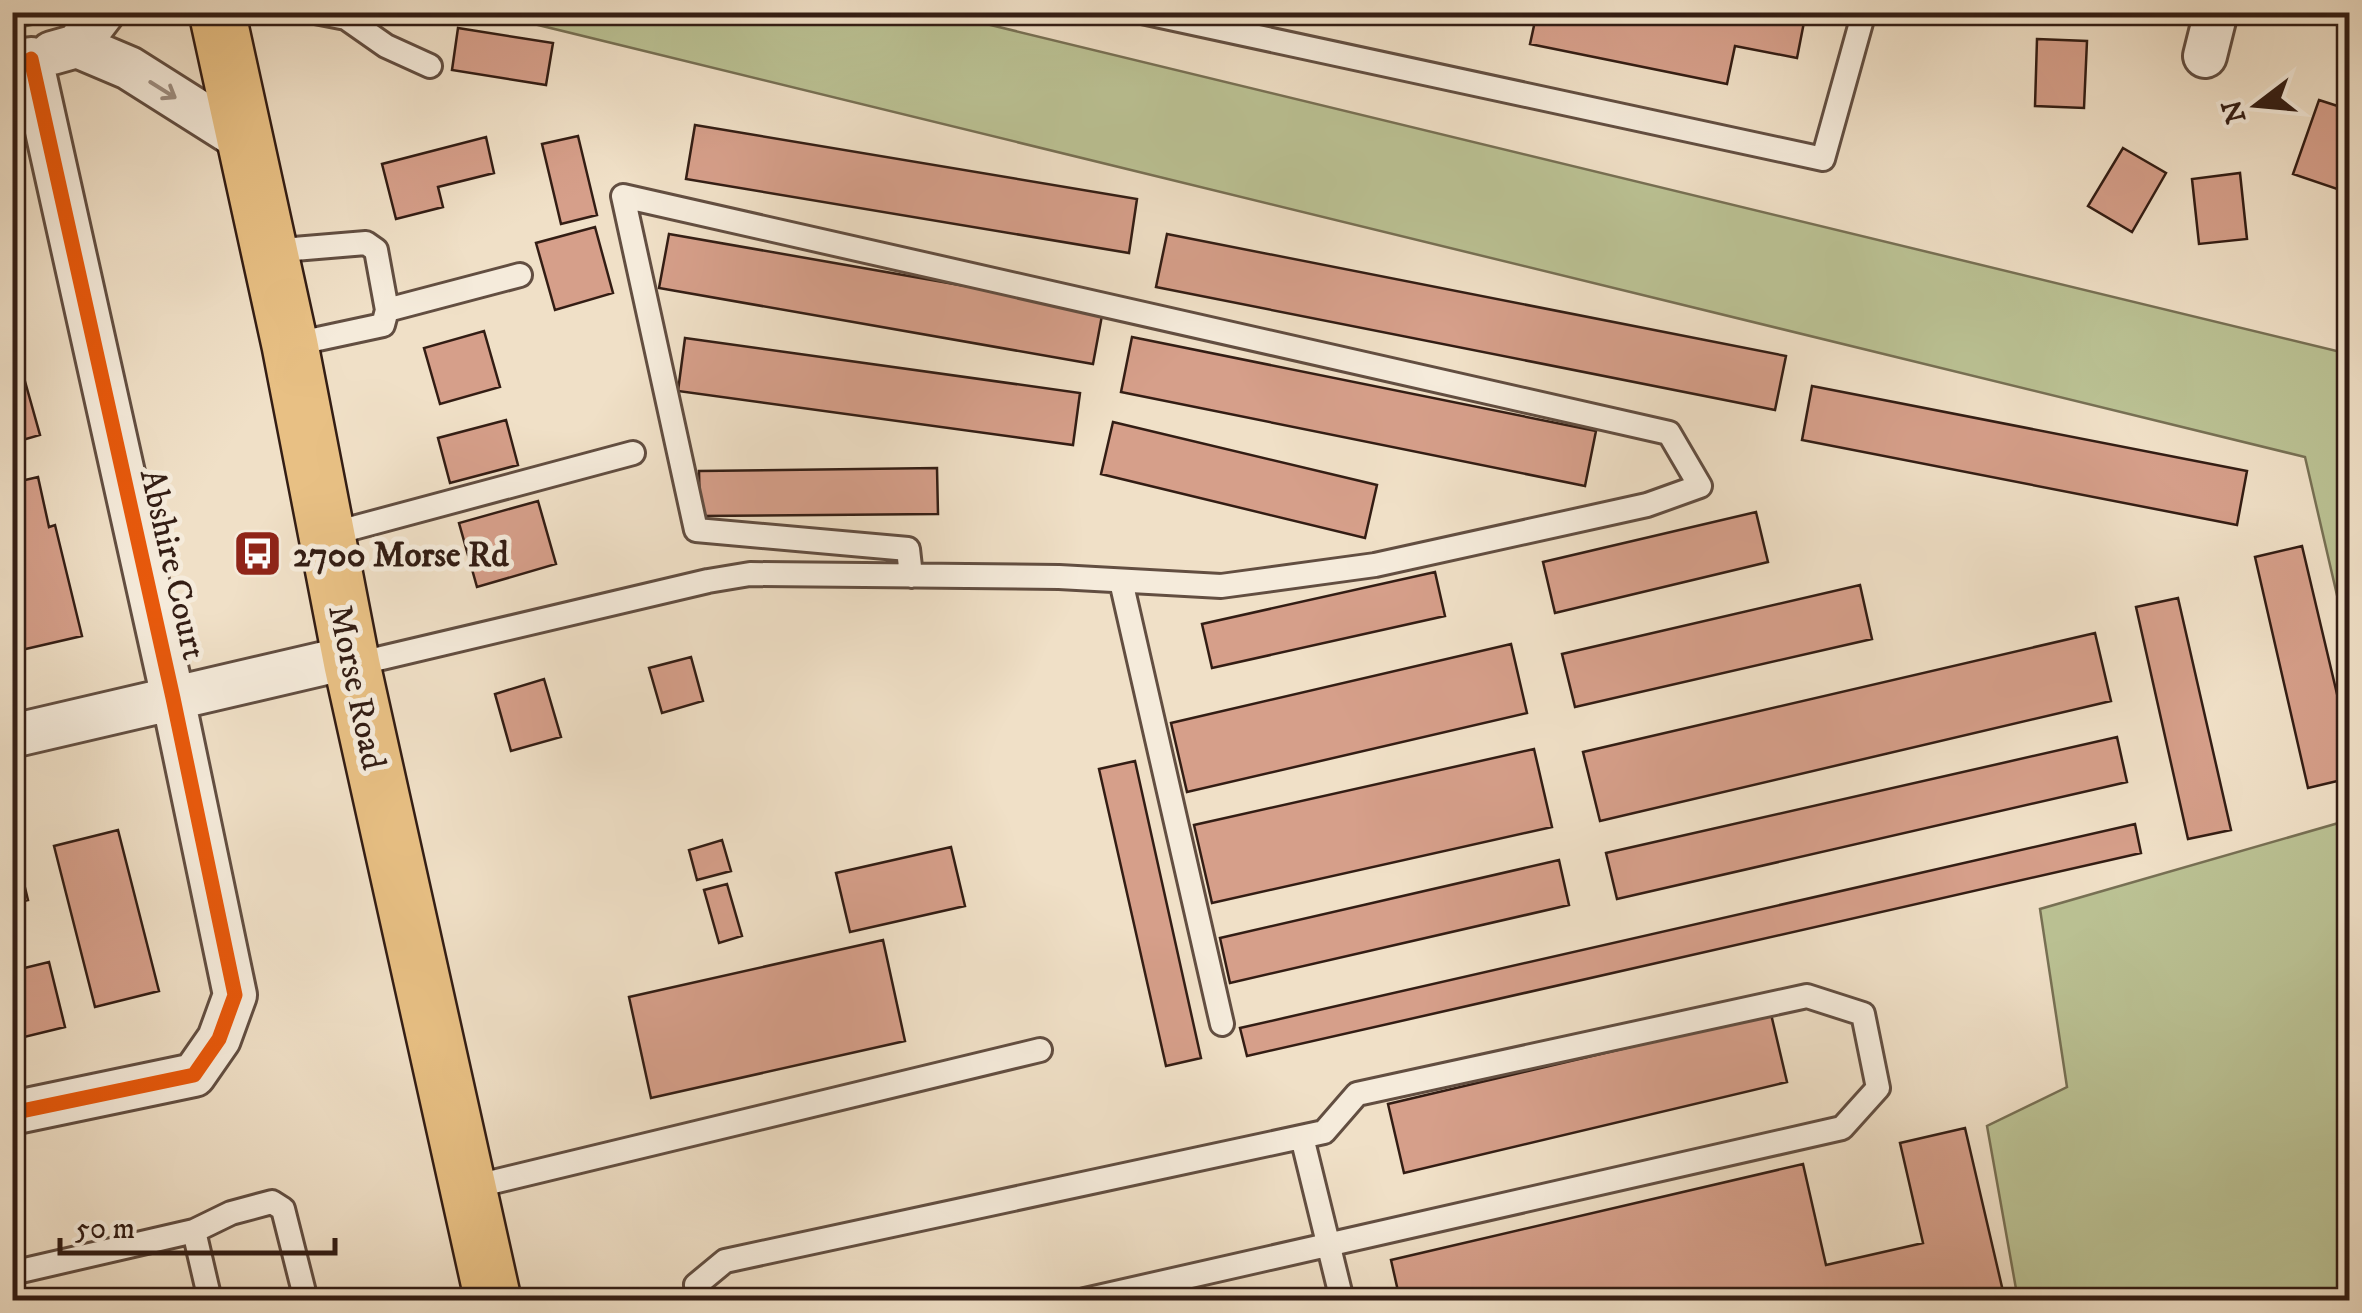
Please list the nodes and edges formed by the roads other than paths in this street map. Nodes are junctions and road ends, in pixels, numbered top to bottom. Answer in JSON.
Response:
{"nodes":[{"id":1,"x":103,"y":12,"type":"edge"},
{"id":2,"x":217,"y":12,"type":"edge"},
{"id":3,"x":315,"y":12,"type":"edge"},
{"id":4,"x":1142,"y":12,"type":"edge"},
{"id":5,"x":1864,"y":12,"type":"edge"},
{"id":6,"x":2216,"y":12,"type":"edge"},
{"id":7,"x":77,"y":46,"type":"junction"},
{"id":8,"x":2205,"y":56,"type":"dead end"},
{"id":9,"x":22,"y":61,"type":"edge"},
{"id":10,"x":430,"y":66,"type":"dead end"},
{"id":11,"x":246,"y":142,"type":"junction"},
{"id":12,"x":270,"y":251,"type":"junction"},
{"id":13,"x":520,"y":275,"type":"dead end"},
{"id":14,"x":387,"y":310,"type":"junction"},
{"id":15,"x":290,"y":346,"type":"junction"},
{"id":16,"x":634,"y":453,"type":"dead end"},
{"id":17,"x":327,"y":535,"type":"junction"},
{"id":18,"x":911,"y":576,"type":"junction"},
{"id":19,"x":1121,"y":580,"type":"junction"},
{"id":20,"x":351,"y":661,"type":"junction"},
{"id":21,"x":173,"y":698,"type":"junction"},
{"id":22,"x":12,"y":736,"type":"edge"},
{"id":23,"x":1222,"y":1024,"type":"dead end"},
{"id":24,"x":1040,"y":1050,"type":"dead end"},
{"id":25,"x":12,"y":1113,"type":"edge"},
{"id":26,"x":1302,"y":1137,"type":"junction"},
{"id":27,"x":468,"y":1188,"type":"junction"},
{"id":28,"x":194,"y":1231,"type":"junction"},
{"id":29,"x":1326,"y":1246,"type":"junction"},
{"id":30,"x":12,"y":1273,"type":"edge"},
{"id":31,"x":210,"y":1300,"type":"edge"},
{"id":32,"x":306,"y":1300,"type":"edge"},
{"id":33,"x":493,"y":1300,"type":"edge"},
{"id":34,"x":699,"y":1300,"type":"edge"},
{"id":35,"x":1085,"y":1300,"type":"edge"},
{"id":36,"x":1342,"y":1300,"type":"edge"}],
"edges":[{"from":1,"to":7,"type":"street"},
{"from":2,"to":11,"type":"main road","name":"Morse Road"},
{"from":3,"to":10,"type":"lane"},
{"from":4,"to":5,"type":"lane"},
{"from":6,"to":8,"type":"street"},
{"from":7,"to":9,"type":"street"},
{"from":7,"to":11,"type":"street","one_way":true},
{"from":9,"to":21,"type":"street","name":"Abshire Court"},
{"from":11,"to":12,"type":"main road","name":"Morse Road"},
{"from":12,"to":14,"type":"lane"},
{"from":12,"to":15,"type":"main road","name":"Morse Road"},
{"from":13,"to":14,"type":"lane"},
{"from":14,"to":15,"type":"lane"},
{"from":15,"to":17,"type":"main road","name":"Morse Road"},
{"from":16,"to":17,"type":"lane"},
{"from":17,"to":20,"type":"main road","name":"Morse Road"},
{"from":18,"to":19,"type":"lane"},
{"from":18,"to":19,"type":"lane"},
{"from":18,"to":20,"type":"lane"},
{"from":19,"to":23,"type":"lane"},
{"from":20,"to":21,"type":"street"},
{"from":20,"to":27,"type":"main road","name":"Morse Road"},
{"from":21,"to":22,"type":"street"},
{"from":21,"to":25,"type":"street","name":"Abshire Court"},
{"from":24,"to":27,"type":"lane"},
{"from":26,"to":29,"type":"lane"},
{"from":26,"to":29,"type":"lane"},
{"from":26,"to":34,"type":"lane"},
{"from":27,"to":33,"type":"main road","name":"Morse Road"},
{"from":28,"to":30,"type":"lane"},
{"from":28,"to":31,"type":"lane"},
{"from":28,"to":32,"type":"lane"},
{"from":29,"to":35,"type":"lane"},
{"from":29,"to":36,"type":"lane"}]}
